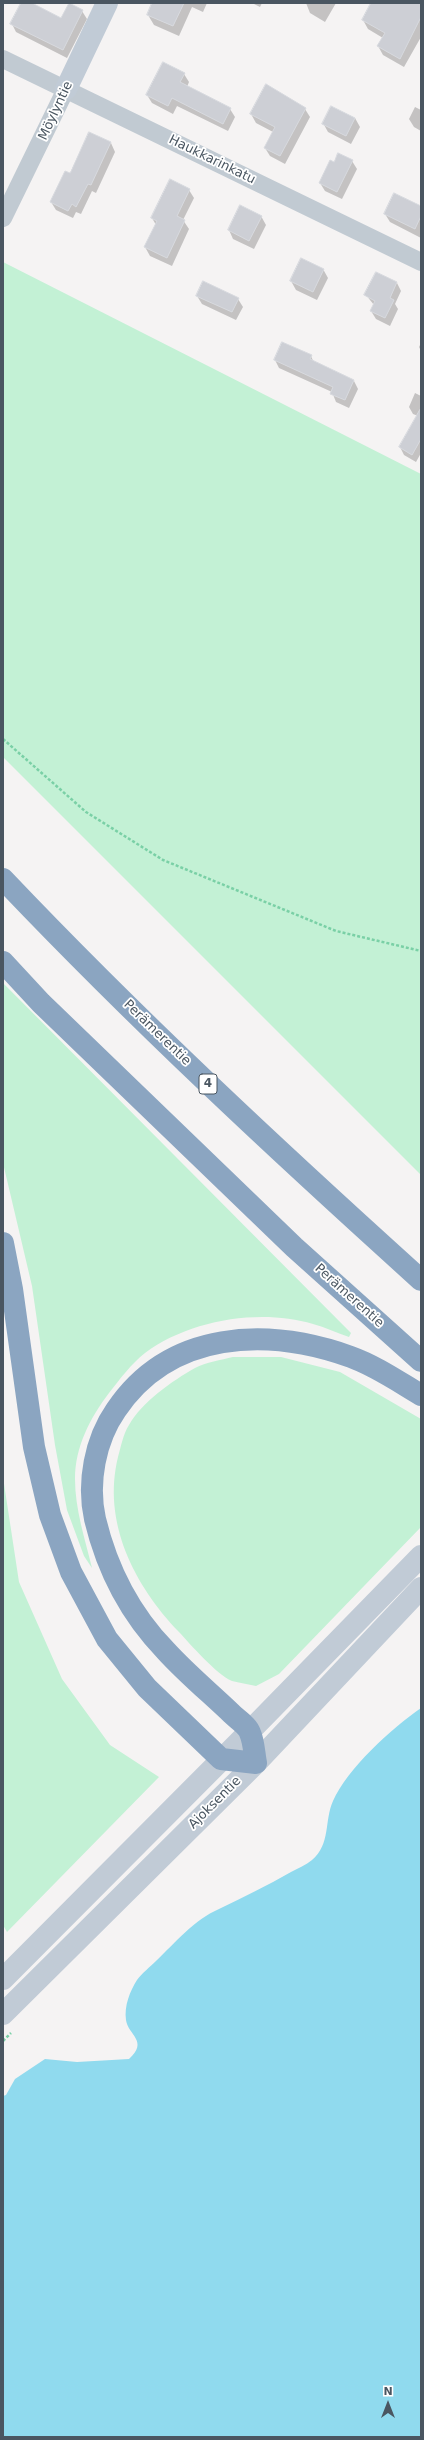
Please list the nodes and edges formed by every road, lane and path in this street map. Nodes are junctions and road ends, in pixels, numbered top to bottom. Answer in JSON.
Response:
{"nodes":[{"id":1,"x":107,"y":3,"type":"edge"},
{"id":2,"x":3,"y":58,"type":"edge"},
{"id":3,"x":66,"y":89,"type":"junction"},
{"id":4,"x":3,"y":218,"type":"edge"},
{"id":5,"x":421,"y":262,"type":"edge"},
{"id":6,"x":3,"y":739,"type":"edge"},
{"id":7,"x":3,"y":879,"type":"edge"},
{"id":8,"x":421,"y":950,"type":"edge"},
{"id":9,"x":3,"y":962,"type":"edge"},
{"id":10,"x":3,"y":1243,"type":"edge"},
{"id":11,"x":421,"y":1280,"type":"edge"},
{"id":12,"x":421,"y":1361,"type":"edge"},
{"id":13,"x":421,"y":1395,"type":"edge"},
{"id":14,"x":421,"y":1556,"type":"edge"},
{"id":15,"x":421,"y":1588,"type":"edge"},
{"id":16,"x":250,"y":1731,"type":"junction"},
{"id":17,"x":221,"y":1759,"type":"junction"},
{"id":18,"x":256,"y":1763,"type":"junction"},
{"id":19,"x":3,"y":1978,"type":"edge"},
{"id":20,"x":3,"y":2014,"type":"edge"}],
"edges":[{"from":1,"to":3,"type":"main road","name":"Möylyntie"},
{"from":2,"to":3,"type":"street","name":"Haukkarinkatu"},
{"from":3,"to":4,"type":"street","name":"Möylyntie"},
{"from":3,"to":5,"type":"street","name":"Haukkarinkatu"},
{"from":6,"to":8,"type":"path"},
{"from":7,"to":11,"type":"highway","name":"Perämerentie","number":"4"},
{"from":9,"to":12,"type":"highway","name":"Perämerentie"},
{"from":10,"to":17,"type":"highway"},
{"from":13,"to":16,"type":"highway"},
{"from":14,"to":16,"type":"main road","name":"Ajoksentie"},
{"from":15,"to":18,"type":"main road","name":"Ajoksentie"},
{"from":16,"to":17,"type":"main road","name":"Ajoksentie"},
{"from":16,"to":18,"type":"highway"},
{"from":17,"to":18,"type":"highway"},
{"from":17,"to":19,"type":"main road","name":"Ajoksentie"},
{"from":18,"to":20,"type":"main road","name":"Ajoksentie"}]}
